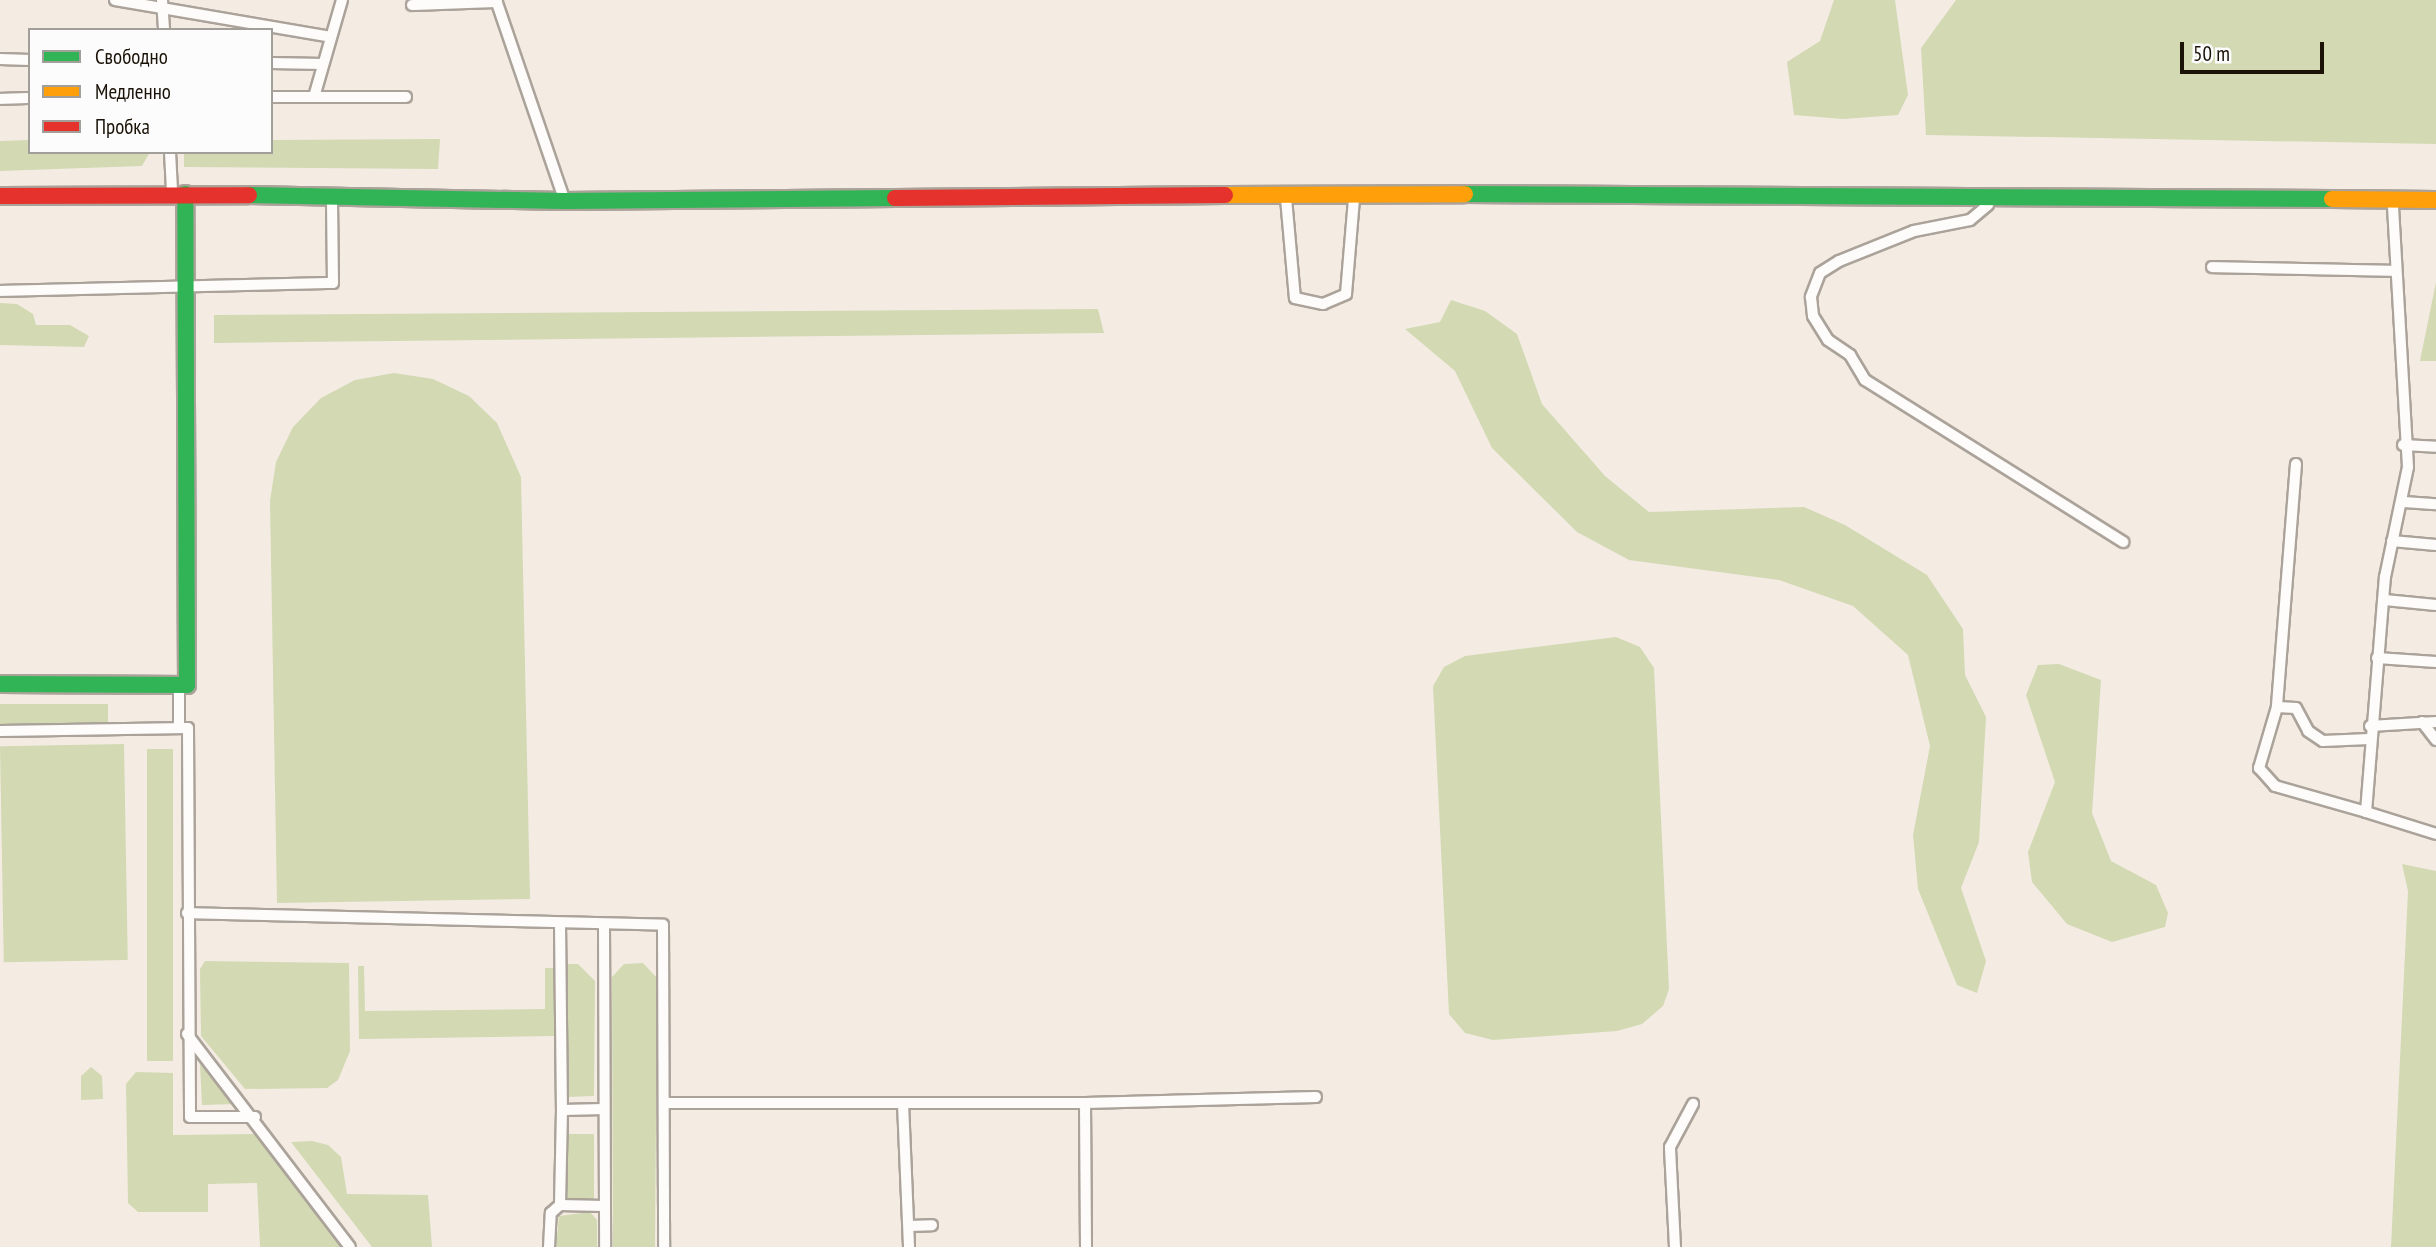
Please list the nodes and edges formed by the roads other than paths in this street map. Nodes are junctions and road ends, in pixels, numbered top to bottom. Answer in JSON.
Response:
{"nodes":[{"id":1,"x":115,"y":0,"type":"edge"},
{"id":2,"x":342,"y":0,"type":"edge"},
{"id":3,"x":496,"y":1,"type":"edge"},
{"id":4,"x":163,"y":4,"type":"edge"},
{"id":5,"x":412,"y":5,"type":"dead end"},
{"id":6,"x":164,"y":28,"type":"edge"},
{"id":7,"x":331,"y":37,"type":"junction"},
{"id":8,"x":0,"y":59,"type":"edge"},
{"id":9,"x":28,"y":60,"type":"edge"},
{"id":10,"x":273,"y":63,"type":"edge"},
{"id":11,"x":323,"y":64,"type":"junction"},
{"id":12,"x":273,"y":97,"type":"edge"},
{"id":13,"x":314,"y":97,"type":"junction"},
{"id":14,"x":406,"y":97,"type":"dead end"},
{"id":15,"x":28,"y":98,"type":"edge"},
{"id":16,"x":0,"y":99,"type":"edge"},
{"id":17,"x":170,"y":154,"type":"edge"},
{"id":18,"x":179,"y":194,"type":"junction"},
{"id":19,"x":0,"y":195,"type":"edge"},
{"id":20,"x":1286,"y":195,"type":"junction"},
{"id":21,"x":1354,"y":195,"type":"junction"},
{"id":22,"x":332,"y":197,"type":"junction"},
{"id":23,"x":1997,"y":197,"type":"junction"},
{"id":24,"x":2393,"y":200,"type":"junction"},
{"id":25,"x":2436,"y":200,"type":"edge"},
{"id":26,"x":564,"y":201,"type":"junction"},
{"id":27,"x":2213,"y":267,"type":"dead end"},
{"id":28,"x":2396,"y":271,"type":"junction"},
{"id":29,"x":186,"y":287,"type":"junction"},
{"id":30,"x":0,"y":291,"type":"edge"},
{"id":31,"x":2403,"y":445,"type":"junction"},
{"id":32,"x":2436,"y":447,"type":"edge"},
{"id":33,"x":2296,"y":464,"type":"dead end"},
{"id":34,"x":2404,"y":502,"type":"junction"},
{"id":35,"x":2436,"y":504,"type":"edge"},
{"id":36,"x":2392,"y":541,"type":"junction"},
{"id":37,"x":2123,"y":542,"type":"dead end"},
{"id":38,"x":2436,"y":545,"type":"edge"},
{"id":39,"x":2385,"y":600,"type":"junction"},
{"id":40,"x":2436,"y":605,"type":"edge"},
{"id":41,"x":2377,"y":658,"type":"junction"},
{"id":42,"x":2436,"y":662,"type":"edge"},
{"id":43,"x":0,"y":684,"type":"edge"},
{"id":44,"x":178,"y":685,"type":"junction"},
{"id":45,"x":2277,"y":707,"type":"junction"},
{"id":46,"x":2423,"y":722,"type":"junction"},
{"id":47,"x":2436,"y":722,"type":"edge"},
{"id":48,"x":2370,"y":726,"type":"junction"},
{"id":49,"x":179,"y":728,"type":"junction"},
{"id":50,"x":0,"y":731,"type":"edge"},
{"id":51,"x":2369,"y":740,"type":"junction"},
{"id":52,"x":2436,"y":740,"type":"edge"},
{"id":53,"x":2366,"y":812,"type":"junction"},
{"id":54,"x":2436,"y":834,"type":"edge"},
{"id":55,"x":187,"y":913,"type":"junction"},
{"id":56,"x":560,"y":923,"type":"junction"},
{"id":57,"x":604,"y":924,"type":"junction"},
{"id":58,"x":187,"y":1034,"type":"junction"},
{"id":59,"x":1316,"y":1097,"type":"dead end"},
{"id":60,"x":665,"y":1103,"type":"junction"},
{"id":61,"x":903,"y":1103,"type":"junction"},
{"id":62,"x":1085,"y":1103,"type":"junction"},
{"id":63,"x":1693,"y":1104,"type":"dead end"},
{"id":64,"x":604,"y":1109,"type":"junction"},
{"id":65,"x":562,"y":1110,"type":"junction"},
{"id":66,"x":255,"y":1117,"type":"junction"},
{"id":67,"x":560,"y":1205,"type":"junction"},
{"id":68,"x":604,"y":1206,"type":"junction"},
{"id":69,"x":909,"y":1226,"type":"junction"},
{"id":70,"x":932,"y":1226,"type":"dead end"},
{"id":71,"x":350,"y":1247,"type":"edge"},
{"id":72,"x":549,"y":1247,"type":"edge"},
{"id":73,"x":605,"y":1247,"type":"edge"},
{"id":74,"x":664,"y":1247,"type":"edge"},
{"id":75,"x":909,"y":1247,"type":"edge"},
{"id":76,"x":1086,"y":1247,"type":"edge"},
{"id":77,"x":1675,"y":1247,"type":"edge"}],
"edges":[{"from":1,"to":4,"type":"lane"},
{"from":2,"to":7,"type":"lane"},
{"from":3,"to":5,"type":"lane"},
{"from":3,"to":26,"type":"lane"},
{"from":4,"to":6,"type":"lane"},
{"from":4,"to":7,"type":"lane"},
{"from":7,"to":11,"type":"lane"},
{"from":8,"to":9,"type":"lane"},
{"from":10,"to":11,"type":"lane"},
{"from":11,"to":13,"type":"lane"},
{"from":12,"to":13,"type":"lane"},
{"from":13,"to":14,"type":"lane"},
{"from":15,"to":16,"type":"lane"},
{"from":17,"to":18,"type":"lane"},
{"from":18,"to":19,"type":"street"},
{"from":18,"to":22,"type":"street"},
{"from":18,"to":29,"type":"street"},
{"from":20,"to":21,"type":"street"},
{"from":20,"to":21,"type":"lane"},
{"from":20,"to":26,"type":"street"},
{"from":21,"to":23,"type":"street"},
{"from":22,"to":26,"type":"street"},
{"from":22,"to":29,"type":"lane"},
{"from":23,"to":24,"type":"street"},
{"from":23,"to":37,"type":"lane"},
{"from":24,"to":25,"type":"street"},
{"from":24,"to":28,"type":"lane"},
{"from":27,"to":28,"type":"lane"},
{"from":28,"to":31,"type":"lane"},
{"from":29,"to":30,"type":"lane"},
{"from":29,"to":44,"type":"street"},
{"from":31,"to":32,"type":"lane"},
{"from":31,"to":34,"type":"lane"},
{"from":33,"to":45,"type":"lane"},
{"from":34,"to":35,"type":"lane"},
{"from":34,"to":36,"type":"lane"},
{"from":36,"to":38,"type":"lane"},
{"from":36,"to":39,"type":"lane"},
{"from":39,"to":40,"type":"lane"},
{"from":39,"to":41,"type":"lane"},
{"from":41,"to":42,"type":"lane"},
{"from":41,"to":48,"type":"lane"},
{"from":43,"to":44,"type":"street"},
{"from":44,"to":49,"type":"lane"},
{"from":45,"to":51,"type":"lane"},
{"from":45,"to":53,"type":"lane"},
{"from":46,"to":47,"type":"lane"},
{"from":46,"to":48,"type":"lane"},
{"from":46,"to":52,"type":"lane"},
{"from":48,"to":51,"type":"lane"},
{"from":49,"to":50,"type":"lane"},
{"from":49,"to":55,"type":"lane"},
{"from":51,"to":53,"type":"lane"},
{"from":53,"to":54,"type":"lane"},
{"from":55,"to":56,"type":"lane"},
{"from":55,"to":58,"type":"lane"},
{"from":56,"to":57,"type":"lane"},
{"from":56,"to":65,"type":"lane"},
{"from":57,"to":60,"type":"lane"},
{"from":57,"to":64,"type":"lane"},
{"from":58,"to":66,"type":"lane"},
{"from":58,"to":66,"type":"lane"},
{"from":59,"to":62,"type":"lane"},
{"from":60,"to":61,"type":"lane"},
{"from":60,"to":74,"type":"lane"},
{"from":61,"to":62,"type":"lane"},
{"from":61,"to":69,"type":"lane"},
{"from":62,"to":76,"type":"lane"},
{"from":63,"to":77,"type":"lane"},
{"from":64,"to":65,"type":"lane"},
{"from":64,"to":68,"type":"lane"},
{"from":65,"to":67,"type":"lane"},
{"from":66,"to":71,"type":"lane"},
{"from":67,"to":68,"type":"lane"},
{"from":67,"to":72,"type":"lane"},
{"from":68,"to":73,"type":"lane"},
{"from":69,"to":70,"type":"lane"},
{"from":69,"to":75,"type":"lane"}]}
